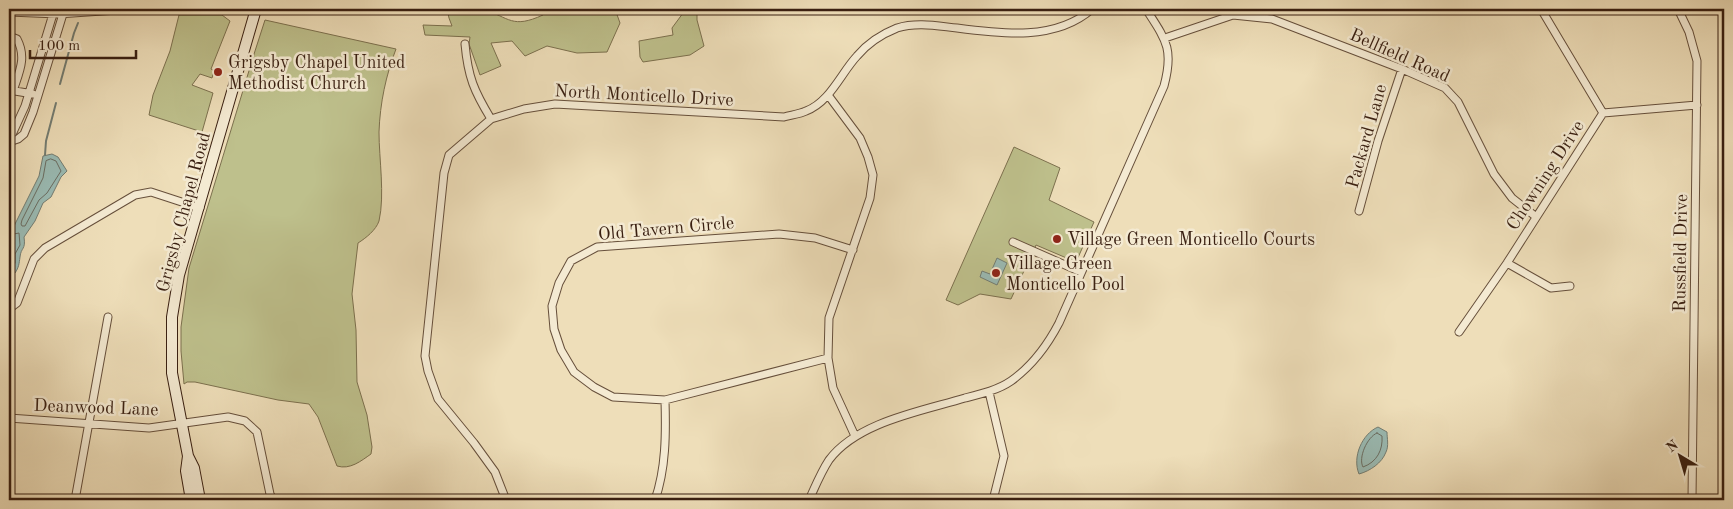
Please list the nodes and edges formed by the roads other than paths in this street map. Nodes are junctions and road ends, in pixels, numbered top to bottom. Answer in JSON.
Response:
{"nodes":[{"id":1,"x":132,"y":9,"type":"edge"},
{"id":2,"x":256,"y":9,"type":"edge"},
{"id":3,"x":1092,"y":9,"type":"edge"},
{"id":4,"x":1146,"y":9,"type":"edge"},
{"id":5,"x":1541,"y":9,"type":"edge"},
{"id":6,"x":1678,"y":9,"type":"edge"},
{"id":7,"x":9,"y":12,"type":"edge"},
{"id":8,"x":52,"y":14,"type":"junction"},
{"id":9,"x":63,"y":14,"type":"junction"},
{"id":10,"x":9,"y":36,"type":"edge"},
{"id":11,"x":1165,"y":38,"type":"junction"},
{"id":12,"x":465,"y":44,"type":"dead end"},
{"id":13,"x":42,"y":51,"type":"junction"},
{"id":14,"x":51,"y":54,"type":"junction"},
{"id":15,"x":1402,"y":69,"type":"junction"},
{"id":16,"x":11,"y":90,"type":"edge"},
{"id":17,"x":38,"y":93,"type":"junction"},
{"id":18,"x":29,"y":94,"type":"junction"},
{"id":19,"x":828,"y":95,"type":"junction"},
{"id":20,"x":1696,"y":105,"type":"junction"},
{"id":21,"x":1603,"y":113,"type":"junction"},
{"id":22,"x":491,"y":119,"type":"junction"},
{"id":23,"x":9,"y":142,"type":"edge"},
{"id":24,"x":200,"y":208,"type":"junction"},
{"id":25,"x":1359,"y":211,"type":"dead end"},
{"id":26,"x":1535,"y":216,"type":"junction"},
{"id":27,"x":1013,"y":242,"type":"dead end"},
{"id":28,"x":853,"y":250,"type":"junction"},
{"id":29,"x":1506,"y":263,"type":"junction"},
{"id":30,"x":1081,"y":272,"type":"junction"},
{"id":31,"x":1570,"y":286,"type":"dead end"},
{"id":32,"x":9,"y":309,"type":"edge"},
{"id":33,"x":108,"y":317,"type":"dead end"},
{"id":34,"x":1459,"y":332,"type":"dead end"},
{"id":35,"x":828,"y":358,"type":"junction"},
{"id":36,"x":989,"y":392,"type":"junction"},
{"id":37,"x":665,"y":400,"type":"junction"},
{"id":38,"x":9,"y":418,"type":"edge"},
{"id":39,"x":181,"y":423,"type":"junction"},
{"id":40,"x":90,"y":425,"type":"junction"},
{"id":41,"x":855,"y":436,"type":"junction"},
{"id":42,"x":188,"y":456,"type":"junction"},
{"id":43,"x":75,"y":500,"type":"edge"},
{"id":44,"x":191,"y":500,"type":"edge"},
{"id":45,"x":200,"y":500,"type":"edge"},
{"id":46,"x":273,"y":500,"type":"edge"},
{"id":47,"x":506,"y":500,"type":"edge"},
{"id":48,"x":655,"y":500,"type":"edge"},
{"id":49,"x":809,"y":500,"type":"edge"},
{"id":50,"x":992,"y":500,"type":"edge"},
{"id":51,"x":1692,"y":500,"type":"edge"}],
"edges":[{"from":1,"to":9,"type":"street"},
{"from":2,"to":24,"type":"street","name":"Grigsby Chapel Road"},
{"from":3,"to":19,"type":"street","name":"North Monticello Drive"},
{"from":4,"to":11,"type":"street"},
{"from":5,"to":21,"type":"street"},
{"from":6,"to":20,"type":"street","name":"Russfield Drive"},
{"from":7,"to":8,"type":"street"},
{"from":8,"to":9,"type":"street"},
{"from":8,"to":13,"type":"street"},
{"from":9,"to":14,"type":"street"},
{"from":10,"to":16,"type":"street"},
{"from":11,"to":15,"type":"street","name":"Bellfield Road"},
{"from":11,"to":30,"type":"street"},
{"from":12,"to":22,"type":"street"},
{"from":13,"to":14,"type":"street"},
{"from":13,"to":18,"type":"street"},
{"from":14,"to":17,"type":"street"},
{"from":15,"to":25,"type":"street","name":"Packard Lane"},
{"from":15,"to":26,"type":"street","name":"Bellfield Road"},
{"from":16,"to":18,"type":"street"},
{"from":17,"to":18,"type":"street"},
{"from":17,"to":23,"type":"street"},
{"from":18,"to":23,"type":"street"},
{"from":19,"to":22,"type":"street","name":"North Monticello Drive"},
{"from":19,"to":28,"type":"street"},
{"from":20,"to":21,"type":"street","name":"Chowning Drive"},
{"from":20,"to":51,"type":"street","name":"Russfield Drive"},
{"from":21,"to":26,"type":"street","name":"Chowning Drive"},
{"from":22,"to":47,"type":"street","name":"North Monticello Drive"},
{"from":24,"to":32,"type":"street"},
{"from":24,"to":39,"type":"street","name":"Grigsby Chapel Road"},
{"from":26,"to":29,"type":"street","name":"Chowning Drive"},
{"from":27,"to":30,"type":"street"},
{"from":28,"to":35,"type":"street"},
{"from":28,"to":37,"type":"street","name":"Old Tavern Circle"},
{"from":29,"to":31,"type":"street"},
{"from":29,"to":34,"type":"street","name":"Chowning Drive"},
{"from":30,"to":36,"type":"street"},
{"from":33,"to":40,"type":"street"},
{"from":35,"to":37,"type":"street","name":"Old Tavern Circle"},
{"from":35,"to":41,"type":"street"},
{"from":36,"to":41,"type":"street"},
{"from":36,"to":50,"type":"street"},
{"from":37,"to":48,"type":"street"},
{"from":38,"to":40,"type":"street","name":"Deanwood Lane"},
{"from":39,"to":40,"type":"street","name":"Deanwood Lane"},
{"from":39,"to":42,"type":"street","name":"Grigsby Chapel Road"},
{"from":39,"to":46,"type":"street","name":"Deanwood Lane"},
{"from":40,"to":43,"type":"street"},
{"from":41,"to":49,"type":"street"},
{"from":42,"to":44,"type":"street","name":"Grigsby Chapel Road"},
{"from":42,"to":45,"type":"street","name":"Grigsby Chapel Road"}]}
